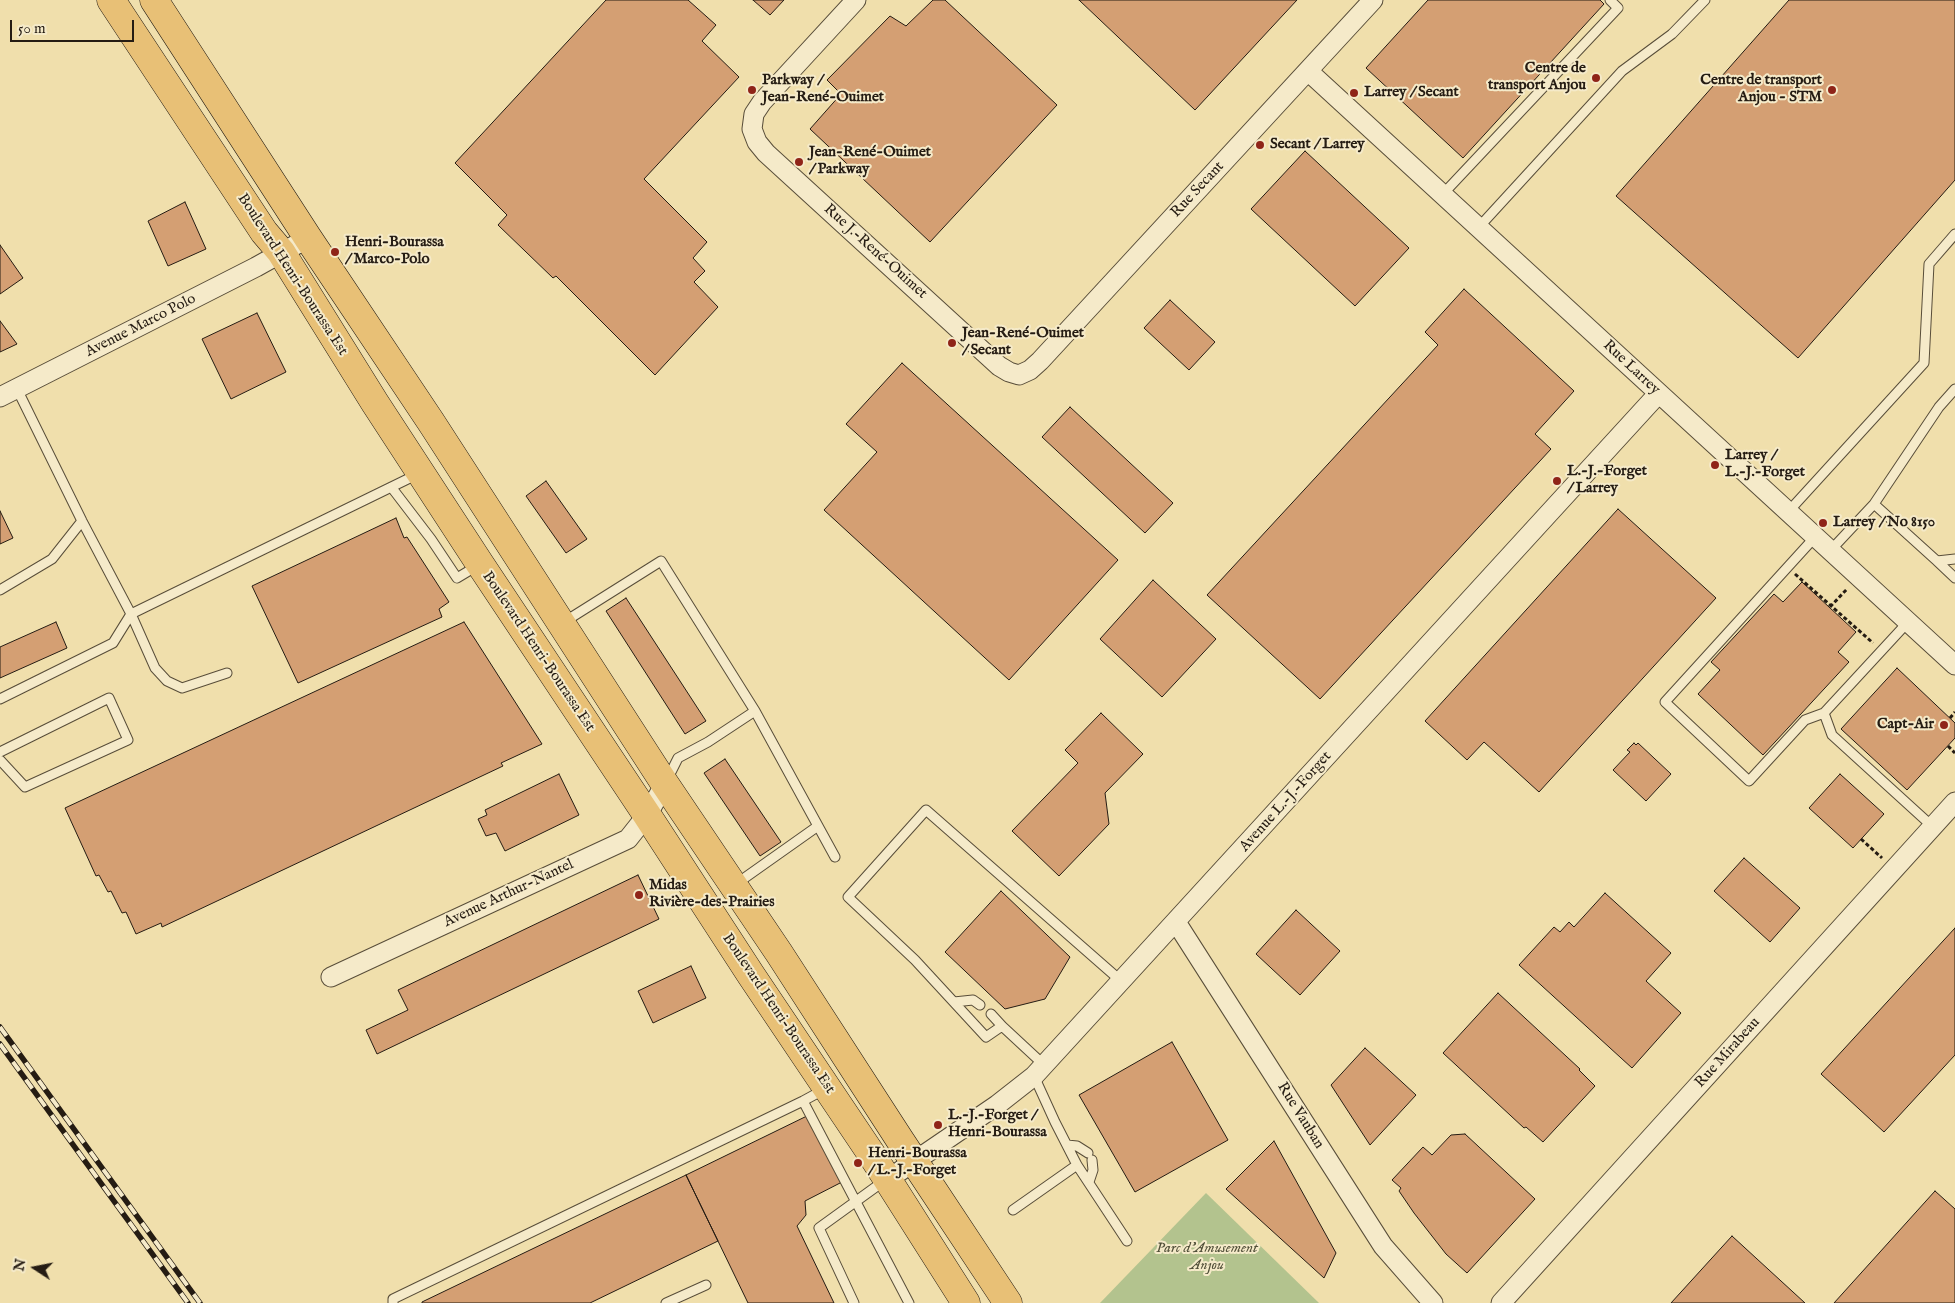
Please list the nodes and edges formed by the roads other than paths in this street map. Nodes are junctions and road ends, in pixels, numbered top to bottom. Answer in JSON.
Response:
{"nodes":[{"id":1,"x":111,"y":0,"type":"edge"},
{"id":2,"x":154,"y":0,"type":"edge"},
{"id":3,"x":856,"y":0,"type":"edge"},
{"id":4,"x":1373,"y":0,"type":"edge"},
{"id":5,"x":1610,"y":0,"type":"edge"},
{"id":6,"x":1705,"y":0,"type":"edge"},
{"id":7,"x":1308,"y":71,"type":"junction"},
{"id":8,"x":1443,"y":194,"type":"junction"},
{"id":9,"x":1479,"y":227,"type":"junction"},
{"id":10,"x":1955,"y":234,"type":"edge"},
{"id":11,"x":308,"y":238,"type":"junction"},
{"id":12,"x":281,"y":252,"type":"junction"},
{"id":13,"x":1019,"y":374,"type":"joint"},
{"id":14,"x":1955,"y":389,"type":"edge"},
{"id":15,"x":8,"y":393,"type":"edge"},
{"id":16,"x":1658,"y":394,"type":"junction"},
{"id":17,"x":420,"y":473,"type":"junction"},
{"id":18,"x":392,"y":488,"type":"junction"},
{"id":19,"x":1874,"y":504,"type":"junction"},
{"id":20,"x":1788,"y":512,"type":"junction"},
{"id":21,"x":82,"y":521,"type":"junction"},
{"id":22,"x":1815,"y":537,"type":"junction"},
{"id":23,"x":1830,"y":551,"type":"junction"},
{"id":24,"x":1955,"y":559,"type":"edge"},
{"id":25,"x":1937,"y":561,"type":"junction"},
{"id":26,"x":480,"y":564,"type":"junction"},
{"id":27,"x":1955,"y":578,"type":"edge"},
{"id":28,"x":0,"y":590,"type":"edge"},
{"id":29,"x":131,"y":614,"type":"junction"},
{"id":30,"x":1908,"y":622,"type":"junction"},
{"id":31,"x":561,"y":624,"type":"junction"},
{"id":32,"x":1955,"y":665,"type":"edge"},
{"id":33,"x":227,"y":673,"type":"dead end"},
{"id":34,"x":0,"y":699,"type":"edge"},
{"id":35,"x":756,"y":711,"type":"junction"},
{"id":36,"x":1824,"y":713,"type":"junction"},
{"id":37,"x":0,"y":752,"type":"edge"},
{"id":38,"x":0,"y":760,"type":"edge"},
{"id":39,"x":665,"y":784,"type":"junction"},
{"id":40,"x":1955,"y":802,"type":"edge"},
{"id":41,"x":647,"y":815,"type":"junction"},
{"id":42,"x":818,"y":826,"type":"junction"},
{"id":43,"x":1933,"y":827,"type":"junction"},
{"id":44,"x":835,"y":857,"type":"dead end"},
{"id":45,"x":734,"y":886,"type":"junction"},
{"id":46,"x":1176,"y":922,"type":"junction"},
{"id":47,"x":331,"y":977,"type":"dead end"},
{"id":48,"x":1121,"y":981,"type":"junction"},
{"id":49,"x":954,"y":1002,"type":"junction"},
{"id":50,"x":980,"y":1005,"type":"dead end"},
{"id":51,"x":991,"y":1014,"type":"dead end"},
{"id":52,"x":1002,"y":1026,"type":"junction"},
{"id":53,"x":1039,"y":1070,"type":"junction"},
{"id":54,"x":827,"y":1088,"type":"junction"},
{"id":55,"x":803,"y":1101,"type":"junction"},
{"id":56,"x":1067,"y":1145,"type":"junction"},
{"id":57,"x":914,"y":1161,"type":"junction"},
{"id":58,"x":1077,"y":1165,"type":"junction"},
{"id":59,"x":886,"y":1180,"type":"junction"},
{"id":60,"x":1089,"y":1182,"type":"junction"},
{"id":61,"x":857,"y":1201,"type":"junction"},
{"id":62,"x":1013,"y":1210,"type":"dead end"},
{"id":63,"x":1127,"y":1241,"type":"dead end"},
{"id":64,"x":706,"y":1285,"type":"dead end"},
{"id":65,"x":961,"y":1300,"type":"edge"},
{"id":66,"x":393,"y":1303,"type":"edge"},
{"id":67,"x":666,"y":1303,"type":"edge"},
{"id":68,"x":854,"y":1303,"type":"edge"},
{"id":69,"x":909,"y":1303,"type":"edge"},
{"id":70,"x":1008,"y":1303,"type":"edge"},
{"id":71,"x":1433,"y":1303,"type":"edge"},
{"id":72,"x":1501,"y":1303,"type":"edge"}],
"edges":[{"from":1,"to":12,"type":"main road","name":"Boulevard Henri-Bourassa Est"},
{"from":2,"to":11,"type":"main road"},
{"from":3,"to":13,"type":"street","name":"Rue J.-René-Ouimet"},
{"from":4,"to":7,"type":"street","name":"Rue Secant"},
{"from":5,"to":8,"type":"lane"},
{"from":6,"to":9,"type":"lane"},
{"from":7,"to":8,"type":"street","name":"Rue Larrey"},
{"from":7,"to":13,"type":"street","name":"Rue Secant"},
{"from":8,"to":9,"type":"street","name":"Rue Larrey"},
{"from":9,"to":16,"type":"street","name":"Rue Larrey"},
{"from":10,"to":20,"type":"lane"},
{"from":11,"to":12,"type":"street","name":"Avenue Marco Polo"},
{"from":11,"to":31,"type":"main road"},
{"from":12,"to":15,"type":"street","name":"Avenue Marco Polo"},
{"from":12,"to":17,"type":"main road","name":"Boulevard Henri-Bourassa Est"},
{"from":14,"to":19,"type":"lane"},
{"from":15,"to":21,"type":"lane"},
{"from":16,"to":20,"type":"street","name":"Rue Larrey"},
{"from":16,"to":46,"type":"street","name":"Avenue L.-J.-Forget"},
{"from":17,"to":18,"type":"lane"},
{"from":17,"to":26,"type":"main road","name":"Boulevard Henri-Bourassa Est"},
{"from":18,"to":26,"type":"lane"},
{"from":18,"to":29,"type":"lane"},
{"from":19,"to":23,"type":"lane"},
{"from":19,"to":25,"type":"lane"},
{"from":20,"to":22,"type":"street","name":"Rue Larrey"},
{"from":21,"to":28,"type":"lane"},
{"from":21,"to":29,"type":"lane"},
{"from":22,"to":23,"type":"street","name":"Rue Larrey"},
{"from":22,"to":36,"type":"lane"},
{"from":23,"to":30,"type":"street","name":"Rue Larrey"},
{"from":24,"to":25,"type":"lane"},
{"from":25,"to":27,"type":"lane"},
{"from":26,"to":41,"type":"main road","name":"Boulevard Henri-Bourassa Est"},
{"from":29,"to":33,"type":"lane"},
{"from":29,"to":34,"type":"lane"},
{"from":30,"to":32,"type":"street","name":"Rue Larrey"},
{"from":30,"to":36,"type":"lane"},
{"from":31,"to":35,"type":"lane"},
{"from":31,"to":39,"type":"main road"},
{"from":35,"to":39,"type":"lane"},
{"from":35,"to":42,"type":"lane"},
{"from":36,"to":43,"type":"lane"},
{"from":37,"to":38,"type":"lane"},
{"from":39,"to":41,"type":"street","name":"Avenue Arthur-Nantel"},
{"from":39,"to":45,"type":"main road"},
{"from":40,"to":43,"type":"street","name":"Rue Mirabeau"},
{"from":41,"to":47,"type":"street","name":"Avenue Arthur-Nantel"},
{"from":41,"to":54,"type":"main road","name":"Boulevard Henri-Bourassa Est"},
{"from":42,"to":44,"type":"lane"},
{"from":42,"to":45,"type":"lane"},
{"from":43,"to":72,"type":"street","name":"Rue Mirabeau"},
{"from":45,"to":57,"type":"main road"},
{"from":46,"to":48,"type":"street","name":"Avenue L.-J.-Forget"},
{"from":46,"to":71,"type":"street","name":"Rue Vauban"},
{"from":48,"to":49,"type":"lane"},
{"from":48,"to":53,"type":"street","name":"Avenue L.-J.-Forget"},
{"from":49,"to":50,"type":"lane"},
{"from":49,"to":52,"type":"lane"},
{"from":51,"to":52,"type":"lane"},
{"from":52,"to":53,"type":"lane"},
{"from":53,"to":56,"type":"lane"},
{"from":53,"to":57,"type":"street","name":"Avenue L.-J.-Forget"},
{"from":54,"to":55,"type":"lane"},
{"from":54,"to":59,"type":"main road","name":"Boulevard Henri-Bourassa Est"},
{"from":55,"to":61,"type":"lane"},
{"from":55,"to":66,"type":"lane"},
{"from":56,"to":58,"type":"lane"},
{"from":56,"to":60,"type":"lane"},
{"from":57,"to":59,"type":"street","name":"Avenue L.-J.-Forget"},
{"from":57,"to":70,"type":"main road"},
{"from":58,"to":60,"type":"lane"},
{"from":58,"to":62,"type":"lane"},
{"from":59,"to":61,"type":"lane"},
{"from":59,"to":65,"type":"main road","name":"Boulevard Henri-Bourassa Est"},
{"from":60,"to":63,"type":"lane"},
{"from":61,"to":68,"type":"lane"},
{"from":61,"to":69,"type":"lane"},
{"from":64,"to":67,"type":"lane"}]}
